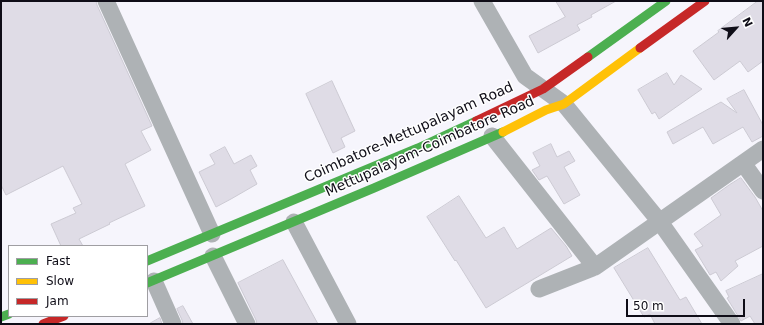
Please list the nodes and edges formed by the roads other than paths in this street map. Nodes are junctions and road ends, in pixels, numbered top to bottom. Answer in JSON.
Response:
{"nodes":[{"id":1,"x":106,"y":1,"type":"edge"},
{"id":2,"x":482,"y":1,"type":"edge"},
{"id":3,"x":666,"y":1,"type":"edge"},
{"id":4,"x":705,"y":1,"type":"edge"},
{"id":5,"x":543,"y":89,"type":"junction"},
{"id":6,"x":564,"y":104,"type":"junction"},
{"id":7,"x":492,"y":136,"type":"junction"},
{"id":8,"x":763,"y":148,"type":"edge"},
{"id":9,"x":744,"y":162,"type":"junction"},
{"id":10,"x":763,"y":191,"type":"edge"},
{"id":11,"x":294,"y":222,"type":"junction"},
{"id":12,"x":660,"y":222,"type":"junction"},
{"id":13,"x":212,"y":234,"type":"junction"},
{"id":14,"x":213,"y":256,"type":"junction"},
{"id":15,"x":148,"y":260,"type":"edge"},
{"id":16,"x":595,"y":267,"type":"junction"},
{"id":17,"x":150,"y":282,"type":"edge"},
{"id":18,"x":539,"y":289,"type":"dead end"},
{"id":19,"x":61,"y":317,"type":"edge"},
{"id":20,"x":43,"y":324,"type":"edge"},
{"id":21,"x":173,"y":324,"type":"edge"},
{"id":22,"x":247,"y":324,"type":"edge"},
{"id":23,"x":348,"y":324,"type":"edge"},
{"id":24,"x":732,"y":324,"type":"edge"}],
"edges":[{"from":1,"to":13,"type":"street"},
{"from":2,"to":5,"type":"street"},
{"from":3,"to":5,"type":"highway","name":"Coimbatore-Mettupalayam Road"},
{"from":4,"to":6,"type":"highway","name":"Mettupalayam-Coimbatore Road"},
{"from":5,"to":6,"type":"street"},
{"from":5,"to":13,"type":"highway","name":"Coimbatore-Mettupalayam Road"},
{"from":6,"to":7,"type":"highway","name":"Mettupalayam-Coimbatore Road"},
{"from":6,"to":12,"type":"street"},
{"from":7,"to":11,"type":"highway","name":"Mettupalayam-Coimbatore Road"},
{"from":7,"to":16,"type":"street"},
{"from":8,"to":9,"type":"street"},
{"from":9,"to":10,"type":"street"},
{"from":9,"to":12,"type":"street"},
{"from":11,"to":14,"type":"highway","name":"Mettupalayam-Coimbatore Road"},
{"from":11,"to":23,"type":"street"},
{"from":12,"to":16,"type":"street"},
{"from":12,"to":24,"type":"street"},
{"from":13,"to":15,"type":"highway","name":"Coimbatore-Mettupalayam Road"},
{"from":14,"to":17,"type":"highway","name":"Mettupalayam-Coimbatore Road"},
{"from":14,"to":22,"type":"street"},
{"from":16,"to":18,"type":"street"},
{"from":17,"to":21,"type":"street"},
{"from":19,"to":20,"type":"highway"}]}
